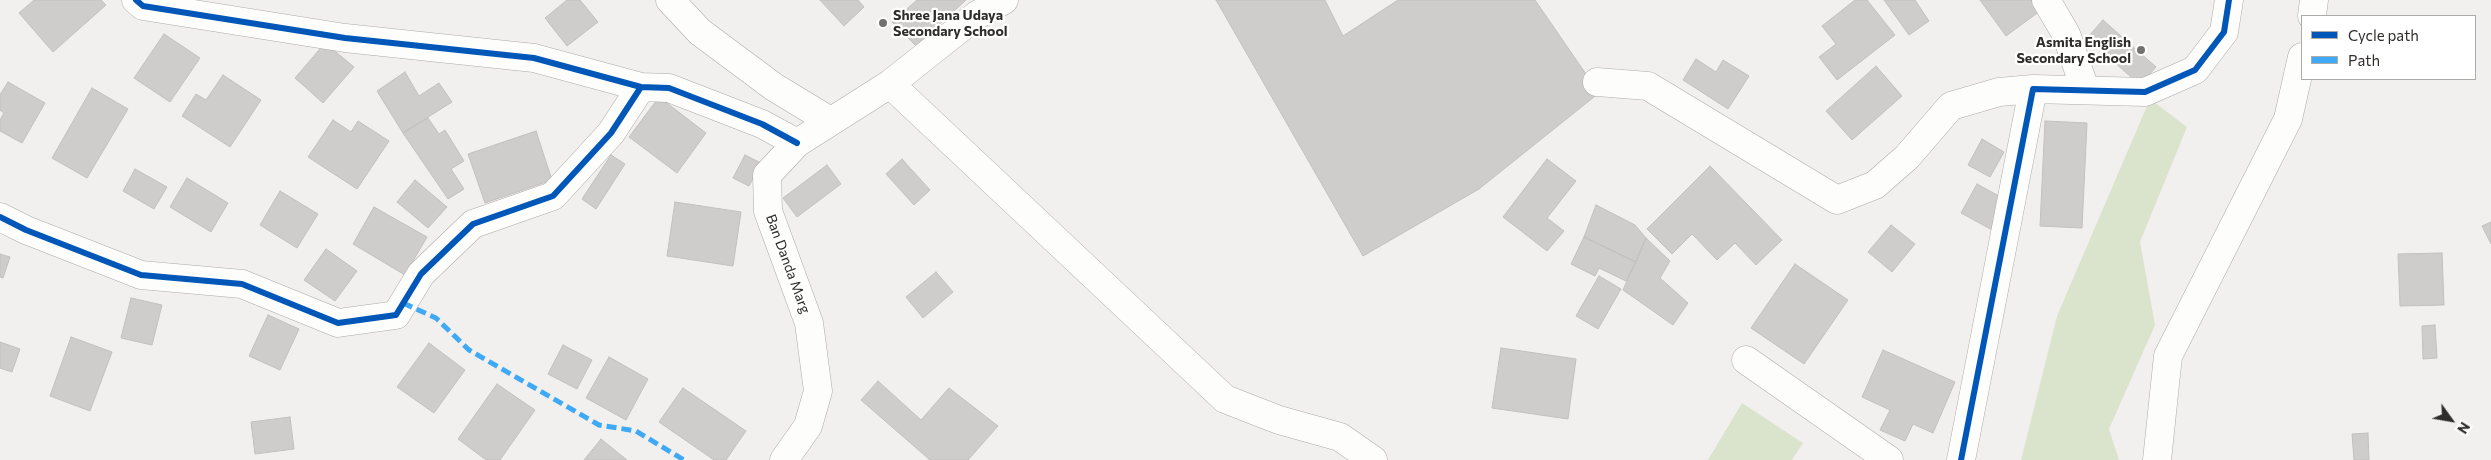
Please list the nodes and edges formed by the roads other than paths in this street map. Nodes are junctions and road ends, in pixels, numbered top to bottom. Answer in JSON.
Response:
{"nodes":[{"id":1,"x":136,"y":0,"type":"edge"},
{"id":2,"x":670,"y":0,"type":"edge"},
{"id":3,"x":1004,"y":0,"type":"edge"},
{"id":4,"x":2046,"y":0,"type":"edge"},
{"id":5,"x":2229,"y":0,"type":"edge"},
{"id":6,"x":2314,"y":0,"type":"edge"},
{"id":7,"x":2312,"y":15,"type":"edge"},
{"id":8,"x":2301,"y":61,"type":"edge"},
{"id":9,"x":1597,"y":82,"type":"dead end"},
{"id":10,"x":890,"y":84,"type":"junction"},
{"id":11,"x":641,"y":87,"type":"junction"},
{"id":12,"x":2034,"y":89,"type":"junction"},
{"id":13,"x":2085,"y":89,"type":"junction"},
{"id":14,"x":830,"y":121,"type":"junction"},
{"id":15,"x":797,"y":143,"type":"junction"},
{"id":16,"x":0,"y":217,"type":"edge"},
{"id":17,"x":1746,"y":360,"type":"dead end"},
{"id":18,"x":784,"y":460,"type":"edge"},
{"id":19,"x":1373,"y":460,"type":"edge"},
{"id":20,"x":1890,"y":460,"type":"edge"},
{"id":21,"x":1961,"y":460,"type":"edge"},
{"id":22,"x":2157,"y":460,"type":"edge"}],
"edges":[{"from":1,"to":11,"type":"street"},
{"from":2,"to":14,"type":"street"},
{"from":3,"to":10,"type":"street","name":"Ban Danda Marg"},
{"from":4,"to":13,"type":"street"},
{"from":5,"to":13,"type":"street"},
{"from":6,"to":7,"type":"street"},
{"from":8,"to":22,"type":"street"},
{"from":9,"to":12,"type":"street"},
{"from":10,"to":14,"type":"street","name":"Ban Danda Marg"},
{"from":10,"to":19,"type":"street"},
{"from":11,"to":15,"type":"street"},
{"from":11,"to":16,"type":"street"},
{"from":12,"to":13,"type":"street"},
{"from":12,"to":21,"type":"street"},
{"from":14,"to":15,"type":"street","name":"Ban Danda Marg"},
{"from":15,"to":18,"type":"street","name":"Ban Danda Marg"},
{"from":17,"to":20,"type":"street"}]}
